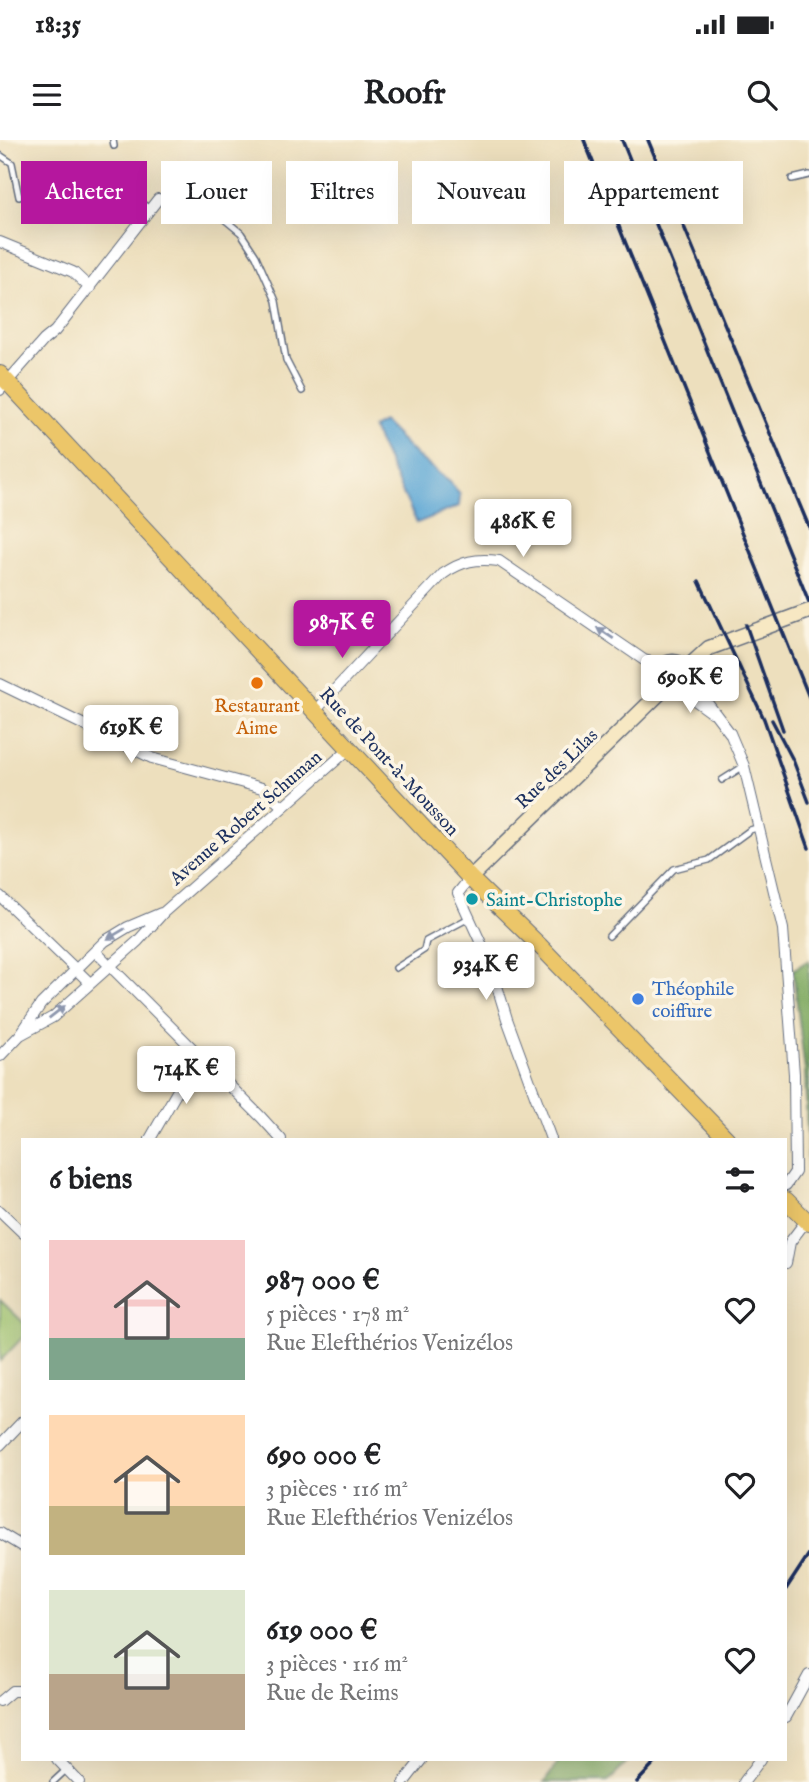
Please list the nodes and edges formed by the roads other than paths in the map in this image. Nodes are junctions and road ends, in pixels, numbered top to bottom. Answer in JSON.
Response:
{"nodes":[{"id":1,"x":0,"y":155,"type":"edge"},
{"id":2,"x":809,"y":176,"type":"edge"},
{"id":3,"x":792,"y":179,"type":"dead end"},
{"id":4,"x":19,"y":197,"type":"dead end"},
{"id":5,"x":158,"y":199,"type":"joint"},
{"id":6,"x":147,"y":207,"type":"edge"},
{"id":7,"x":150,"y":209,"type":"junction"},
{"id":8,"x":0,"y":242,"type":"edge"},
{"id":9,"x":90,"y":288,"type":"junction"},
{"id":10,"x":2,"y":382,"type":"edge"},
{"id":11,"x":302,"y":391,"type":"dead end"},
{"id":12,"x":809,"y":611,"type":"edge"},
{"id":13,"x":678,"y":668,"type":"junction"},
{"id":14,"x":0,"y":684,"type":"edge"},
{"id":15,"x":672,"y":686,"type":"junction"},
{"id":16,"x":314,"y":712,"type":"junction"},
{"id":17,"x":720,"y":718,"type":"junction"},
{"id":18,"x":349,"y":749,"type":"junction"},
{"id":19,"x":744,"y":766,"type":"junction"},
{"id":20,"x":722,"y":780,"type":"dead end"},
{"id":21,"x":284,"y":807,"type":"junction"},
{"id":22,"x":760,"y":828,"type":"junction"},
{"id":23,"x":470,"y":878,"type":"junction"},
{"id":24,"x":0,"y":896,"type":"edge"},
{"id":25,"x":164,"y":912,"type":"junction"},
{"id":26,"x":468,"y":918,"type":"junction"},
{"id":27,"x":609,"y":936,"type":"dead end"},
{"id":28,"x":95,"y":951,"type":"junction"},
{"id":29,"x":109,"y":966,"type":"junction"},
{"id":30,"x":396,"y":968,"type":"dead end"},
{"id":31,"x":76,"y":969,"type":"junction"},
{"id":32,"x":90,"y":983,"type":"junction"},
{"id":33,"x":20,"y":1035,"type":"junction"},
{"id":34,"x":1,"y":1054,"type":"edge"},
{"id":35,"x":201,"y":1058,"type":"junction"},
{"id":36,"x":151,"y":1138,"type":"edge"},
{"id":37,"x":280,"y":1138,"type":"edge"},
{"id":38,"x":551,"y":1138,"type":"edge"},
{"id":39,"x":726,"y":1138,"type":"edge"},
{"id":40,"x":787,"y":1184,"type":"edge"},
{"id":41,"x":787,"y":1200,"type":"edge"},
{"id":42,"x":0,"y":1211,"type":"edge"},
{"id":43,"x":808,"y":1222,"type":"edge"},
{"id":44,"x":21,"y":1231,"type":"edge"},
{"id":45,"x":787,"y":1258,"type":"edge"},
{"id":46,"x":21,"y":1423,"type":"edge"},
{"id":47,"x":0,"y":1445,"type":"edge"},
{"id":48,"x":0,"y":1533,"type":"edge"},
{"id":49,"x":21,"y":1546,"type":"edge"},
{"id":50,"x":809,"y":1675,"type":"edge"},
{"id":51,"x":21,"y":1691,"type":"edge"},
{"id":52,"x":0,"y":1701,"type":"edge"},
{"id":53,"x":787,"y":1715,"type":"edge"},
{"id":54,"x":59,"y":1761,"type":"edge"},
{"id":55,"x":420,"y":1761,"type":"edge"},
{"id":56,"x":760,"y":1761,"type":"edge"},
{"id":57,"x":66,"y":1769,"type":"junction"},
{"id":58,"x":53,"y":1782,"type":"edge"},
{"id":59,"x":79,"y":1782,"type":"edge"},
{"id":60,"x":404,"y":1782,"type":"edge"},
{"id":61,"x":745,"y":1782,"type":"edge"}],
"edges":[{"from":1,"to":4,"type":"lane"},
{"from":2,"to":3,"type":"lane"},
{"from":5,"to":7,"type":"street"},
{"from":5,"to":11,"type":"lane"},
{"from":6,"to":7,"type":"lane"},
{"from":7,"to":9,"type":"street"},
{"from":8,"to":9,"type":"street"},
{"from":9,"to":10,"type":"street"},
{"from":10,"to":16,"type":"main road","name":"Rue de Pont-à-Mousson"},
{"from":12,"to":13,"type":"street"},
{"from":13,"to":15,"type":"street","name":"Rue des Lilas"},
{"from":13,"to":15,"type":"street"},
{"from":13,"to":16,"type":"street","one_way":true},
{"from":13,"to":17,"type":"street"},
{"from":14,"to":21,"type":"street"},
{"from":15,"to":17,"type":"street"},
{"from":15,"to":23,"type":"street","name":"Rue des Lilas"},
{"from":16,"to":18,"type":"main road","name":"Rue de Pont-à-Mousson"},
{"from":17,"to":19,"type":"street"},
{"from":18,"to":21,"type":"street","name":"Avenue Robert Schuman"},
{"from":18,"to":23,"type":"main road","name":"Rue de Pont-à-Mousson"},
{"from":19,"to":20,"type":"lane"},
{"from":19,"to":22,"type":"street"},
{"from":21,"to":25,"type":"street","name":"Avenue Robert Schuman"},
{"from":22,"to":27,"type":"lane"},
{"from":22,"to":40,"type":"street"},
{"from":23,"to":26,"type":"street"},
{"from":23,"to":39,"type":"main road","name":"Rue de Pont-à-Mousson"},
{"from":24,"to":31,"type":"street"},
{"from":25,"to":28,"type":"street","name":"Avenue Robert Schuman","one_way":true},
{"from":25,"to":29,"type":"street","name":"Avenue Robert Schuman"},
{"from":26,"to":30,"type":"lane"},
{"from":26,"to":38,"type":"street"},
{"from":28,"to":29,"type":"street"},
{"from":28,"to":31,"type":"street","name":"Avenue Robert Schuman"},
{"from":29,"to":32,"type":"street","name":"Avenue Robert Schuman"},
{"from":29,"to":35,"type":"street"},
{"from":31,"to":32,"type":"street"},
{"from":31,"to":33,"type":"street","name":"Avenue Robert Schuman"},
{"from":33,"to":32,"type":"street","name":"Avenue Robert Schuman","one_way":true},
{"from":33,"to":34,"type":"street","name":"Avenue Robert Schuman"},
{"from":35,"to":36,"type":"street"},
{"from":35,"to":37,"type":"street"},
{"from":41,"to":43,"type":"main road"},
{"from":42,"to":44,"type":"street"},
{"from":43,"to":45,"type":"street"},
{"from":46,"to":47,"type":"street"},
{"from":48,"to":49,"type":"street"},
{"from":50,"to":53,"type":"street"},
{"from":51,"to":52,"type":"street"},
{"from":54,"to":57,"type":"street"},
{"from":55,"to":60,"type":"street"},
{"from":56,"to":61,"type":"street"},
{"from":57,"to":58,"type":"lane"},
{"from":57,"to":59,"type":"street"}]}
